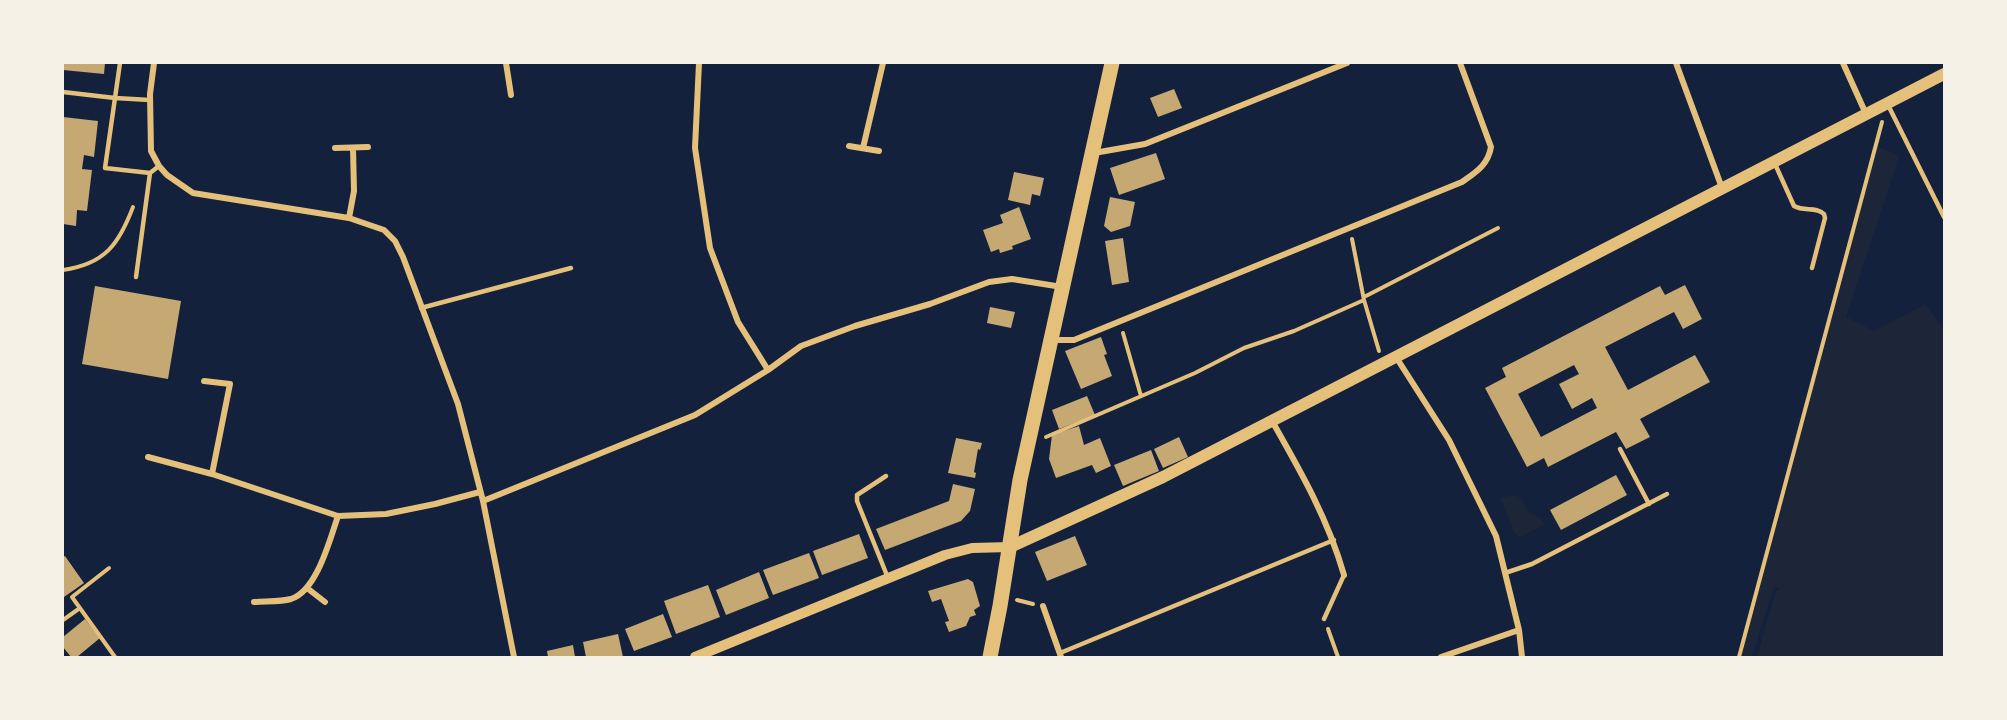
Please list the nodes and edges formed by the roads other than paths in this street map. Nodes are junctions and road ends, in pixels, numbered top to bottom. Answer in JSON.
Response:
{"nodes":[{"id":1,"x":120,"y":63,"type":"edge"},
{"id":2,"x":154,"y":63,"type":"edge"},
{"id":3,"x":506,"y":63,"type":"edge"},
{"id":4,"x":699,"y":63,"type":"edge"},
{"id":5,"x":883,"y":63,"type":"edge"},
{"id":6,"x":1112,"y":63,"type":"edge"},
{"id":7,"x":1347,"y":63,"type":"edge"},
{"id":8,"x":1460,"y":63,"type":"edge"},
{"id":9,"x":1676,"y":63,"type":"edge"},
{"id":10,"x":1843,"y":63,"type":"edge"},
{"id":11,"x":1944,"y":74,"type":"edge"},
{"id":12,"x":63,"y":92,"type":"edge"},
{"id":13,"x":511,"y":95,"type":"dead end"},
{"id":14,"x":115,"y":98,"type":"junction"},
{"id":15,"x":150,"y":100,"type":"junction"},
{"id":16,"x":1887,"y":103,"type":"junction"},
{"id":17,"x":1866,"y":114,"type":"junction"},
{"id":18,"x":849,"y":146,"type":"dead end"},
{"id":19,"x":368,"y":147,"type":"dead end"},
{"id":20,"x":334,"y":148,"type":"dead end"},
{"id":21,"x":352,"y":148,"type":"junction"},
{"id":22,"x":863,"y":148,"type":"junction"},
{"id":23,"x":879,"y":151,"type":"dead end"},
{"id":24,"x":1091,"y":154,"type":"junction"},
{"id":25,"x":1774,"y":162,"type":"junction"},
{"id":26,"x":159,"y":166,"type":"junction"},
{"id":27,"x":150,"y":173,"type":"junction"},
{"id":28,"x":1722,"y":188,"type":"junction"},
{"id":29,"x":1944,"y":217,"type":"edge"},
{"id":30,"x":349,"y":218,"type":"junction"},
{"id":31,"x":571,"y":268,"type":"dead end"},
{"id":32,"x":1812,"y":268,"type":"dead end"},
{"id":33,"x":136,"y":277,"type":"dead end"},
{"id":34,"x":1062,"y":287,"type":"junction"},
{"id":35,"x":421,"y":308,"type":"junction"},
{"id":36,"x":1051,"y":340,"type":"junction"},
{"id":37,"x":1396,"y":357,"type":"junction"},
{"id":38,"x":768,"y":370,"type":"junction"},
{"id":39,"x":204,"y":381,"type":"dead end"},
{"id":40,"x":1272,"y":422,"type":"junction"},
{"id":41,"x":1620,"y":449,"type":"dead end"},
{"id":42,"x":148,"y":457,"type":"dead end"},
{"id":43,"x":212,"y":474,"type":"junction"},
{"id":44,"x":886,"y":476,"type":"dead end"},
{"id":45,"x":480,"y":492,"type":"junction"},
{"id":46,"x":1668,"y":494,"type":"dead end"},
{"id":47,"x":483,"y":501,"type":"junction"},
{"id":48,"x":1649,"y":504,"type":"junction"},
{"id":49,"x":338,"y":516,"type":"junction"},
{"id":50,"x":1334,"y":540,"type":"junction"},
{"id":51,"x":1010,"y":547,"type":"junction"},
{"id":52,"x":1504,"y":573,"type":"junction"},
{"id":53,"x":1344,"y":575,"type":"joint"},
{"id":54,"x":888,"y":578,"type":"junction"},
{"id":55,"x":307,"y":588,"type":"junction"},
{"id":56,"x":254,"y":602,"type":"dead end"},
{"id":57,"x":325,"y":602,"type":"dead end"},
{"id":58,"x":1043,"y":606,"type":"road end"},
{"id":59,"x":1324,"y":619,"type":"road end"},
{"id":60,"x":1519,"y":630,"type":"junction"},
{"id":61,"x":1061,"y":655,"type":"edge"},
{"id":62,"x":514,"y":657,"type":"edge"},
{"id":63,"x":695,"y":657,"type":"edge"},
{"id":64,"x":990,"y":657,"type":"edge"},
{"id":65,"x":1441,"y":657,"type":"edge"},
{"id":66,"x":1522,"y":657,"type":"edge"}],
"edges":[{"from":1,"to":14,"type":"lane"},
{"from":2,"to":15,"type":"street"},
{"from":3,"to":13,"type":"street"},
{"from":4,"to":38,"type":"street"},
{"from":5,"to":22,"type":"street"},
{"from":6,"to":24,"type":"main road"},
{"from":7,"to":24,"type":"street"},
{"from":8,"to":36,"type":"street"},
{"from":9,"to":28,"type":"street"},
{"from":10,"to":17,"type":"street"},
{"from":11,"to":16,"type":"main road"},
{"from":12,"to":14,"type":"lane"},
{"from":14,"to":15,"type":"lane"},
{"from":14,"to":27,"type":"lane"},
{"from":15,"to":26,"type":"street"},
{"from":16,"to":17,"type":"main road"},
{"from":16,"to":29,"type":"lane"},
{"from":17,"to":25,"type":"main road"},
{"from":18,"to":22,"type":"street"},
{"from":19,"to":21,"type":"street"},
{"from":20,"to":21,"type":"street"},
{"from":21,"to":30,"type":"street"},
{"from":22,"to":23,"type":"street"},
{"from":24,"to":34,"type":"main road"},
{"from":25,"to":28,"type":"main road"},
{"from":25,"to":32,"type":"lane"},
{"from":26,"to":27,"type":"lane"},
{"from":26,"to":30,"type":"street"},
{"from":27,"to":33,"type":"lane"},
{"from":28,"to":37,"type":"main road"},
{"from":30,"to":35,"type":"street"},
{"from":31,"to":35,"type":"lane"},
{"from":34,"to":36,"type":"main road"},
{"from":34,"to":38,"type":"street"},
{"from":35,"to":45,"type":"street"},
{"from":36,"to":51,"type":"main road"},
{"from":37,"to":40,"type":"main road"},
{"from":37,"to":52,"type":"street"},
{"from":38,"to":47,"type":"street"},
{"from":39,"to":43,"type":"street"},
{"from":40,"to":50,"type":"street"},
{"from":40,"to":51,"type":"main road"},
{"from":41,"to":48,"type":"lane"},
{"from":42,"to":43,"type":"street"},
{"from":43,"to":49,"type":"street"},
{"from":44,"to":54,"type":"lane"},
{"from":45,"to":47,"type":"street"},
{"from":45,"to":49,"type":"street"},
{"from":46,"to":48,"type":"lane"},
{"from":47,"to":62,"type":"street"},
{"from":48,"to":52,"type":"lane"},
{"from":49,"to":55,"type":"street"},
{"from":50,"to":53,"type":"street"},
{"from":50,"to":61,"type":"lane"},
{"from":51,"to":54,"type":"street"},
{"from":51,"to":64,"type":"main road"},
{"from":52,"to":60,"type":"street"},
{"from":53,"to":59,"type":"lane"},
{"from":54,"to":63,"type":"street"},
{"from":55,"to":56,"type":"street"},
{"from":55,"to":57,"type":"street"},
{"from":58,"to":61,"type":"street"},
{"from":60,"to":65,"type":"street"},
{"from":60,"to":66,"type":"street"}]}
